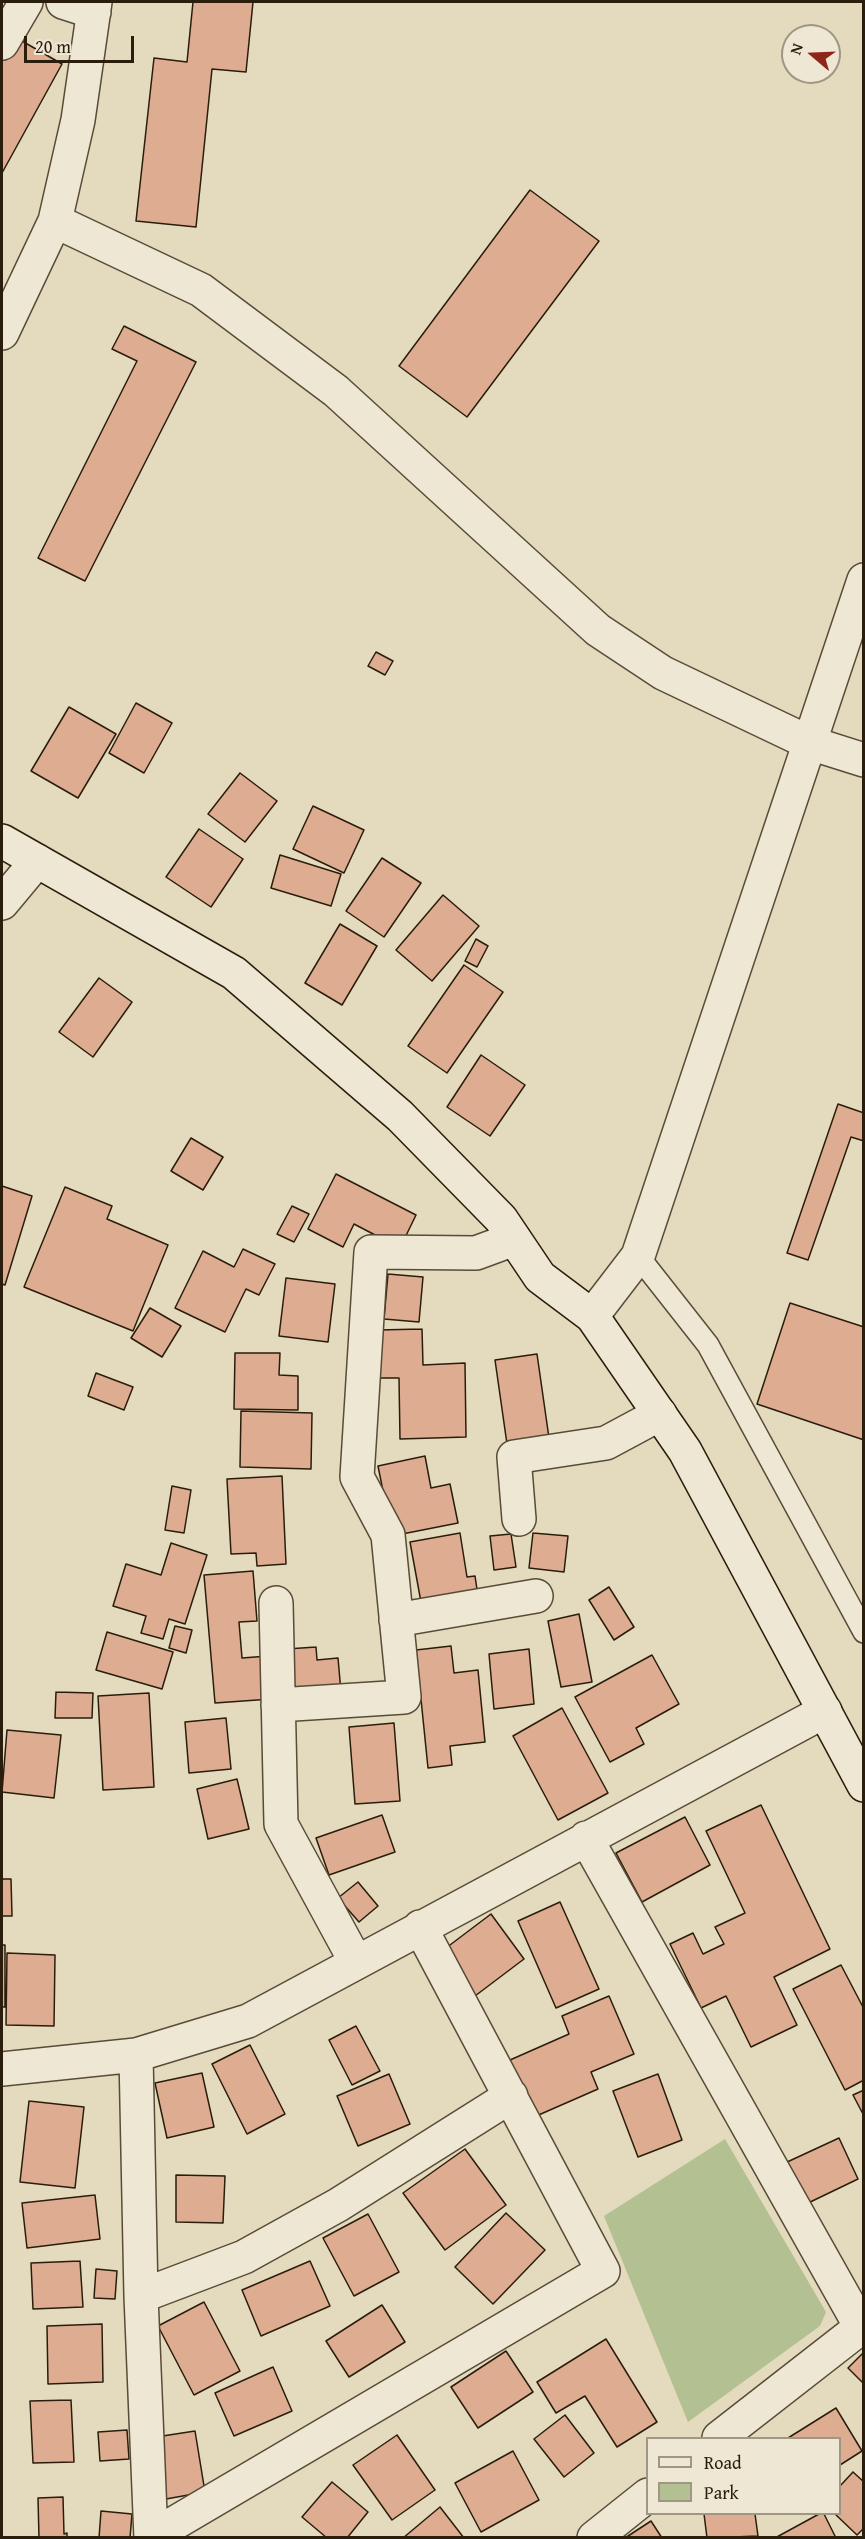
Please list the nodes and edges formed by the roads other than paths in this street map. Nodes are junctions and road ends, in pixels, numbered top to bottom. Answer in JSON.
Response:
{"nodes":[{"id":1,"x":26,"y":2,"type":"edge"},
{"id":2,"x":63,"y":2,"type":"edge"},
{"id":3,"x":94,"y":7,"type":"edge"},
{"id":4,"x":2,"y":43,"type":"edge"},
{"id":5,"x":55,"y":221,"type":"junction"},
{"id":6,"x":2,"y":333,"type":"edge"},
{"id":7,"x":864,"y":580,"type":"edge"},
{"id":8,"x":810,"y":742,"type":"junction"},
{"id":9,"x":864,"y":759,"type":"edge"},
{"id":10,"x":2,"y":841,"type":"edge"},
{"id":11,"x":37,"y":861,"type":"junction"},
{"id":12,"x":2,"y":903,"type":"edge"},
{"id":13,"x":514,"y":1239,"type":"junction"},
{"id":14,"x":638,"y":1256,"type":"junction"},
{"id":15,"x":592,"y":1316,"type":"junction"},
{"id":16,"x":660,"y":1414,"type":"junction"},
{"id":17,"x":519,"y":1519,"type":"dead end"},
{"id":18,"x":536,"y":1596,"type":"dead end"},
{"id":19,"x":276,"y":1603,"type":"dead end"},
{"id":20,"x":396,"y":1620,"type":"junction"},
{"id":21,"x":864,"y":1632,"type":"edge"},
{"id":22,"x":278,"y":1705,"type":"junction"},
{"id":23,"x":825,"y":1711,"type":"junction"},
{"id":24,"x":864,"y":1785,"type":"edge"},
{"id":25,"x":586,"y":1838,"type":"junction"},
{"id":26,"x":420,"y":1927,"type":"junction"},
{"id":27,"x":356,"y":1962,"type":"junction"},
{"id":28,"x":136,"y":2055,"type":"junction"},
{"id":29,"x":2,"y":2069,"type":"edge"},
{"id":30,"x":511,"y":2096,"type":"junction"},
{"id":31,"x":141,"y":2295,"type":"junction"},
{"id":32,"x":862,"y":2326,"type":"edge"},
{"id":33,"x":722,"y":2437,"type":"edge"},
{"id":34,"x":646,"y":2497,"type":"edge"},
{"id":35,"x":151,"y":2537,"type":"edge"},
{"id":36,"x":594,"y":2538,"type":"edge"}],
"edges":[{"from":1,"to":4,"type":"street"},
{"from":2,"to":3,"type":"street"},
{"from":3,"to":5,"type":"street"},
{"from":5,"to":6,"type":"street"},
{"from":5,"to":8,"type":"street"},
{"from":7,"to":8,"type":"street"},
{"from":8,"to":9,"type":"street"},
{"from":8,"to":14,"type":"street"},
{"from":10,"to":11,"type":"street"},
{"from":11,"to":12,"type":"street"},
{"from":11,"to":13,"type":"street"},
{"from":13,"to":15,"type":"street"},
{"from":13,"to":20,"type":"street"},
{"from":14,"to":15,"type":"street"},
{"from":14,"to":21,"type":"lane"},
{"from":15,"to":16,"type":"street"},
{"from":16,"to":17,"type":"street"},
{"from":16,"to":23,"type":"street"},
{"from":18,"to":20,"type":"street"},
{"from":19,"to":22,"type":"street"},
{"from":20,"to":22,"type":"street"},
{"from":22,"to":27,"type":"street"},
{"from":23,"to":24,"type":"street"},
{"from":23,"to":25,"type":"street"},
{"from":25,"to":26,"type":"street"},
{"from":25,"to":32,"type":"street"},
{"from":26,"to":27,"type":"street"},
{"from":26,"to":30,"type":"street"},
{"from":27,"to":28,"type":"street"},
{"from":28,"to":29,"type":"street"},
{"from":28,"to":31,"type":"street"},
{"from":30,"to":31,"type":"street"},
{"from":30,"to":35,"type":"street"},
{"from":31,"to":35,"type":"street"},
{"from":32,"to":33,"type":"street"},
{"from":34,"to":36,"type":"street"}]}
